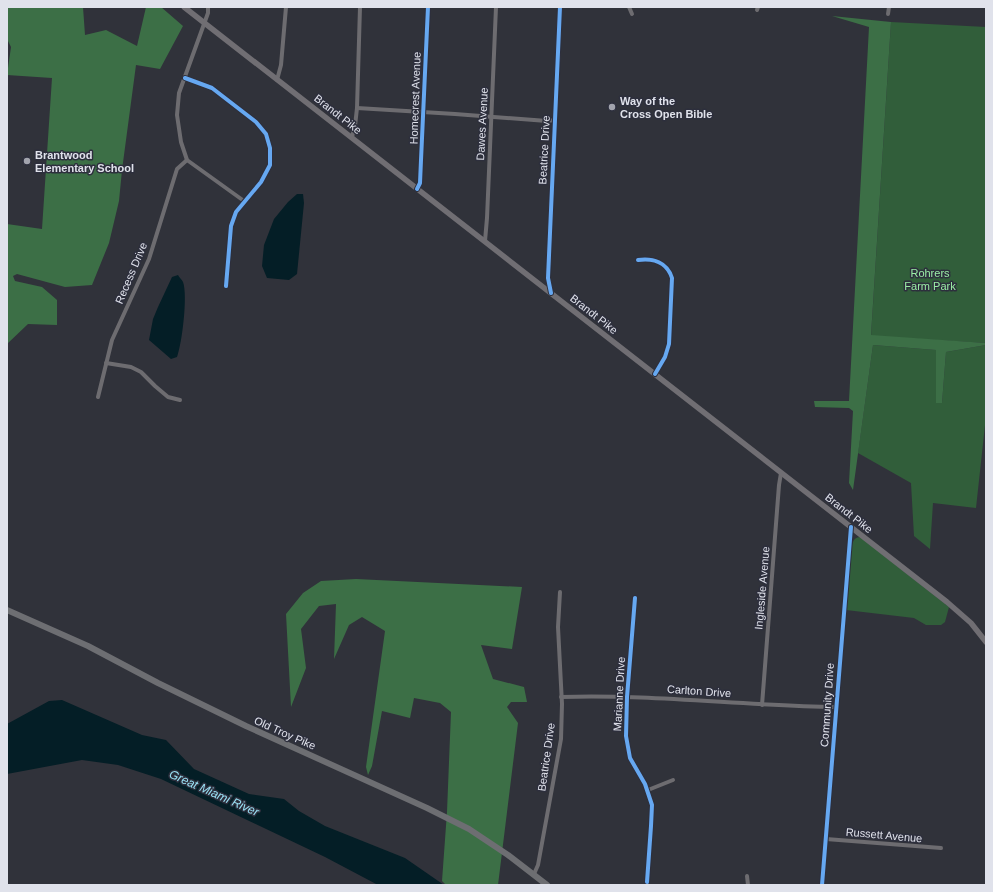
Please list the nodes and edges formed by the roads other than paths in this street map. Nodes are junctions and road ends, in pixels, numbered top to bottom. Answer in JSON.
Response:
{"nodes":[{"id":1,"x":184,"y":7,"type":"edge"},
{"id":2,"x":208,"y":7,"type":"edge"},
{"id":3,"x":286,"y":7,"type":"edge"},
{"id":4,"x":360,"y":7,"type":"edge"},
{"id":5,"x":428,"y":7,"type":"edge"},
{"id":6,"x":496,"y":7,"type":"edge"},
{"id":7,"x":560,"y":7,"type":"edge"},
{"id":8,"x":629,"y":7,"type":"edge"},
{"id":9,"x":889,"y":7,"type":"edge"},
{"id":10,"x":632,"y":14,"type":"dead end"},
{"id":11,"x":888,"y":14,"type":"dead end"},
{"id":12,"x":204,"y":23,"type":"junction"},
{"id":13,"x":185,"y":78,"type":"junction"},
{"id":14,"x":278,"y":80,"type":"junction"},
{"id":15,"x":357,"y":108,"type":"junction"},
{"id":16,"x":423,"y":112,"type":"junction"},
{"id":17,"x":491,"y":117,"type":"junction"},
{"id":18,"x":555,"y":120,"type":"junction"},
{"id":19,"x":352,"y":137,"type":"junction"},
{"id":20,"x":187,"y":160,"type":"junction"},
{"id":21,"x":417,"y":189,"type":"junction"},
{"id":22,"x":244,"y":201,"type":"junction"},
{"id":23,"x":485,"y":241,"type":"junction"},
{"id":24,"x":638,"y":260,"type":"dead end"},
{"id":25,"x":226,"y":286,"type":"dead end"},
{"id":26,"x":551,"y":293,"type":"junction"},
{"id":27,"x":106,"y":363,"type":"junction"},
{"id":28,"x":655,"y":374,"type":"junction"},
{"id":29,"x":98,"y":397,"type":"dead end"},
{"id":30,"x":180,"y":400,"type":"dead end"},
{"id":31,"x":781,"y":472,"type":"junction"},
{"id":32,"x":851,"y":527,"type":"junction"},
{"id":33,"x":560,"y":592,"type":"dead end"},
{"id":34,"x":635,"y":598,"type":"dead end"},
{"id":35,"x":7,"y":610,"type":"edge"},
{"id":36,"x":985,"y":640,"type":"edge"},
{"id":37,"x":561,"y":697,"type":"junction"},
{"id":38,"x":627,"y":697,"type":"junction"},
{"id":39,"x":762,"y":705,"type":"junction"},
{"id":40,"x":836,"y":708,"type":"junction"},
{"id":41,"x":672,"y":780,"type":"dead end"},
{"id":42,"x":648,"y":790,"type":"junction"},
{"id":43,"x":826,"y":839,"type":"junction"},
{"id":44,"x":942,"y":848,"type":"dead end"},
{"id":45,"x":534,"y":874,"type":"junction"},
{"id":46,"x":747,"y":876,"type":"dead end"},
{"id":47,"x":647,"y":882,"type":"dead end"},
{"id":48,"x":547,"y":885,"type":"edge"},
{"id":49,"x":748,"y":885,"type":"edge"},
{"id":50,"x":822,"y":885,"type":"edge"}],
"edges":[{"from":1,"to":12,"type":"main road","name":"Brandt Pike"},
{"from":2,"to":12,"type":"street"},
{"from":3,"to":14,"type":"street"},
{"from":4,"to":15,"type":"street"},
{"from":5,"to":16,"type":"street","name":"Homecrest Avenue"},
{"from":6,"to":17,"type":"street","name":"Dawes Avenue"},
{"from":7,"to":18,"type":"street","name":"Beatrice Drive"},
{"from":8,"to":10,"type":"street"},
{"from":9,"to":11,"type":"street"},
{"from":12,"to":13,"type":"street"},
{"from":12,"to":14,"type":"main road","name":"Brandt Pike"},
{"from":13,"to":20,"type":"street"},
{"from":13,"to":22,"type":"street"},
{"from":14,"to":19,"type":"main road","name":"Brandt Pike"},
{"from":15,"to":16,"type":"street"},
{"from":15,"to":19,"type":"street"},
{"from":16,"to":17,"type":"street"},
{"from":16,"to":21,"type":"street","name":"Homecrest Avenue"},
{"from":17,"to":18,"type":"street"},
{"from":17,"to":23,"type":"street","name":"Dawes Avenue"},
{"from":18,"to":26,"type":"street","name":"Beatrice Drive"},
{"from":19,"to":21,"type":"main road","name":"Brandt Pike"},
{"from":20,"to":22,"type":"street"},
{"from":20,"to":27,"type":"street","name":"Recess Drive"},
{"from":21,"to":23,"type":"main road","name":"Brandt Pike"},
{"from":22,"to":25,"type":"street"},
{"from":23,"to":26,"type":"main road","name":"Brandt Pike"},
{"from":24,"to":28,"type":"street"},
{"from":26,"to":28,"type":"main road","name":"Brandt Pike"},
{"from":27,"to":29,"type":"street","name":"Recess Drive"},
{"from":27,"to":30,"type":"street"},
{"from":28,"to":31,"type":"main road","name":"Brandt Pike"},
{"from":31,"to":32,"type":"main road","name":"Brandt Pike"},
{"from":31,"to":39,"type":"street","name":"Ingleside Avenue"},
{"from":32,"to":36,"type":"main road","name":"Brandt Pike"},
{"from":32,"to":40,"type":"street","name":"Community Drive"},
{"from":33,"to":37,"type":"street","name":"Beatrice Drive"},
{"from":34,"to":38,"type":"street","name":"Marianne Drive"},
{"from":35,"to":45,"type":"main road","name":"Old Troy Pike"},
{"from":37,"to":38,"type":"street","name":"Carlton Drive"},
{"from":37,"to":45,"type":"street","name":"Beatrice Drive"},
{"from":38,"to":39,"type":"street","name":"Carlton Drive"},
{"from":38,"to":42,"type":"street","name":"Marianne Drive"},
{"from":39,"to":40,"type":"street","name":"Carlton Drive"},
{"from":40,"to":43,"type":"street","name":"Community Drive"},
{"from":41,"to":42,"type":"street"},
{"from":42,"to":47,"type":"street","name":"Marianne Drive"},
{"from":43,"to":44,"type":"street","name":"Russett Avenue"},
{"from":43,"to":50,"type":"street","name":"Community Drive"},
{"from":45,"to":48,"type":"main road","name":"Old Troy Pike"},
{"from":46,"to":49,"type":"street"}]}
